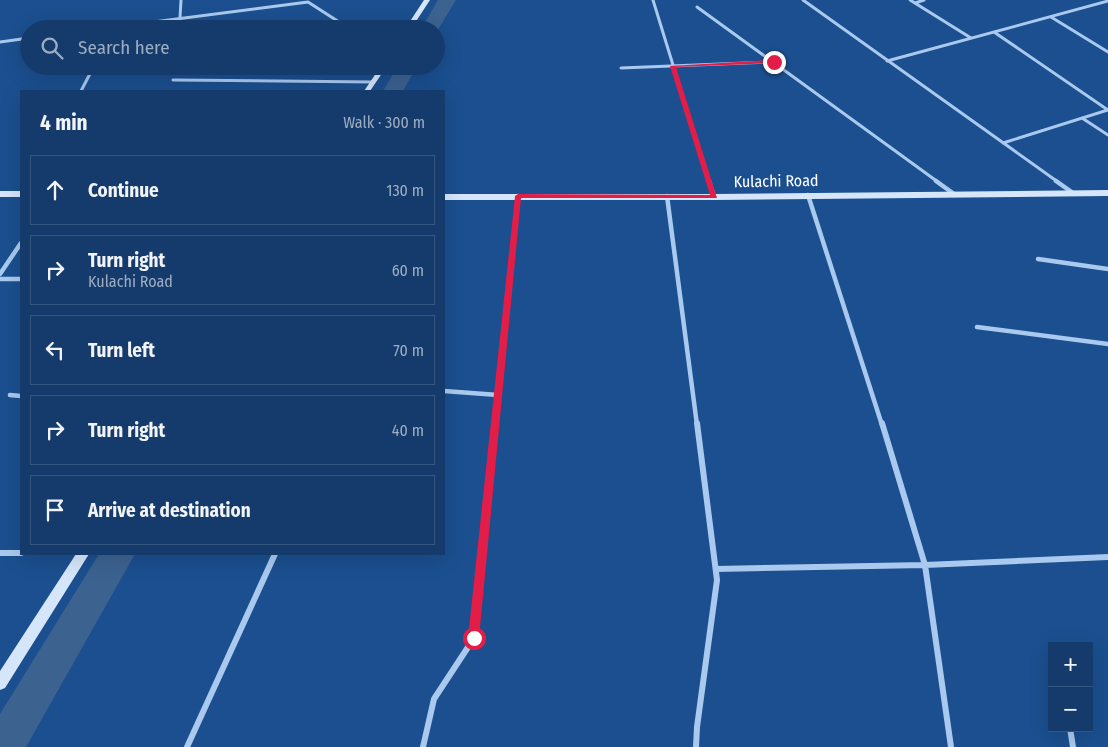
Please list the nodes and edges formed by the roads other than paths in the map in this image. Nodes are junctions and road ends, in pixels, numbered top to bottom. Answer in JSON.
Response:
{"nodes":[{"id":1,"x":181,"y":0,"type":"edge"},
{"id":2,"x":427,"y":0,"type":"edge"},
{"id":3,"x":653,"y":0,"type":"edge"},
{"id":4,"x":803,"y":0,"type":"edge"},
{"id":5,"x":910,"y":0,"type":"edge"},
{"id":6,"x":924,"y":0,"type":"edge"},
{"id":7,"x":1108,"y":2,"type":"edge"},
{"id":8,"x":916,"y":3,"type":"junction"},
{"id":9,"x":697,"y":7,"type":"dead end"},
{"id":10,"x":1051,"y":17,"type":"junction"},
{"id":11,"x":180,"y":18,"type":"junction"},
{"id":12,"x":165,"y":20,"type":"edge"},
{"id":13,"x":336,"y":20,"type":"edge"},
{"id":14,"x":414,"y":20,"type":"edge"},
{"id":15,"x":994,"y":32,"type":"junction"},
{"id":16,"x":970,"y":38,"type":"junction"},
{"id":17,"x":20,"y":39,"type":"edge"},
{"id":18,"x":0,"y":42,"type":"edge"},
{"id":19,"x":1108,"y":52,"type":"edge"},
{"id":20,"x":887,"y":61,"type":"junction"},
{"id":21,"x":774,"y":62,"type":"junction"},
{"id":22,"x":673,"y":66,"type":"junction"},
{"id":23,"x":621,"y":68,"type":"dead end"},
{"id":24,"x":89,"y":75,"type":"edge"},
{"id":25,"x":378,"y":75,"type":"edge"},
{"id":26,"x":173,"y":80,"type":"dead end"},
{"id":27,"x":373,"y":82,"type":"junction"},
{"id":28,"x":82,"y":90,"type":"edge"},
{"id":29,"x":368,"y":90,"type":"edge"},
{"id":30,"x":1108,"y":110,"type":"edge"},
{"id":31,"x":1082,"y":118,"type":"junction"},
{"id":32,"x":1108,"y":135,"type":"edge"},
{"id":33,"x":1003,"y":143,"type":"junction"},
{"id":34,"x":1073,"y":193,"type":"junction"},
{"id":35,"x":1108,"y":193,"type":"edge"},
{"id":36,"x":0,"y":194,"type":"edge"},
{"id":37,"x":20,"y":194,"type":"edge"},
{"id":38,"x":954,"y":194,"type":"junction"},
{"id":39,"x":808,"y":195,"type":"junction"},
{"id":40,"x":518,"y":196,"type":"junction"},
{"id":41,"x":666,"y":196,"type":"junction"},
{"id":42,"x":445,"y":197,"type":"edge"},
{"id":43,"x":714,"y":197,"type":"junction"},
{"id":44,"x":20,"y":244,"type":"edge"},
{"id":45,"x":1038,"y":259,"type":"dead end"},
{"id":46,"x":1108,"y":269,"type":"edge"},
{"id":47,"x":0,"y":274,"type":"edge"},
{"id":48,"x":0,"y":279,"type":"edge"},
{"id":49,"x":20,"y":279,"type":"edge"},
{"id":50,"x":977,"y":327,"type":"dead end"},
{"id":51,"x":1108,"y":344,"type":"edge"},
{"id":52,"x":445,"y":391,"type":"edge"},
{"id":53,"x":498,"y":394,"type":"junction"},
{"id":54,"x":10,"y":395,"type":"dead end"},
{"id":55,"x":20,"y":396,"type":"edge"},
{"id":56,"x":0,"y":553,"type":"edge"},
{"id":57,"x":20,"y":553,"type":"edge"},
{"id":58,"x":82,"y":555,"type":"edge"},
{"id":59,"x":275,"y":555,"type":"edge"},
{"id":60,"x":1108,"y":557,"type":"edge"},
{"id":61,"x":925,"y":565,"type":"junction"},
{"id":62,"x":716,"y":569,"type":"junction"},
{"id":63,"x":0,"y":683,"type":"edge"},
{"id":64,"x":1071,"y":732,"type":"edge"},
{"id":65,"x":188,"y":747,"type":"edge"},
{"id":66,"x":423,"y":747,"type":"edge"},
{"id":67,"x":696,"y":747,"type":"edge"},
{"id":68,"x":951,"y":747,"type":"edge"},
{"id":69,"x":1073,"y":747,"type":"edge"}],
"edges":[{"from":1,"to":11,"type":"street"},
{"from":2,"to":14,"type":"street"},
{"from":3,"to":22,"type":"street"},
{"from":4,"to":20,"type":"street"},
{"from":5,"to":8,"type":"street"},
{"from":6,"to":8,"type":"street"},
{"from":7,"to":10,"type":"street"},
{"from":8,"to":16,"type":"street"},
{"from":9,"to":21,"type":"street"},
{"from":10,"to":15,"type":"street"},
{"from":10,"to":19,"type":"street"},
{"from":11,"to":12,"type":"street"},
{"from":11,"to":13,"type":"street"},
{"from":15,"to":16,"type":"street"},
{"from":15,"to":30,"type":"street"},
{"from":16,"to":20,"type":"street"},
{"from":17,"to":18,"type":"street"},
{"from":20,"to":33,"type":"street"},
{"from":21,"to":22,"type":"street"},
{"from":21,"to":38,"type":"street"},
{"from":22,"to":23,"type":"street"},
{"from":22,"to":43,"type":"street"},
{"from":24,"to":28,"type":"street"},
{"from":25,"to":27,"type":"street"},
{"from":26,"to":27,"type":"street"},
{"from":27,"to":29,"type":"street"},
{"from":30,"to":31,"type":"street"},
{"from":31,"to":32,"type":"street"},
{"from":31,"to":33,"type":"street"},
{"from":33,"to":34,"type":"street"},
{"from":34,"to":35,"type":"street","name":"Kulachi Road"},
{"from":34,"to":38,"type":"street","name":"Kulachi Road"},
{"from":36,"to":37,"type":"street"},
{"from":38,"to":39,"type":"street","name":"Kulachi Road"},
{"from":39,"to":43,"type":"street","name":"Kulachi Road"},
{"from":39,"to":61,"type":"street"},
{"from":40,"to":41,"type":"street","name":"Kulachi Road"},
{"from":40,"to":42,"type":"street","name":"Kulachi Road"},
{"from":40,"to":53,"type":"street"},
{"from":41,"to":43,"type":"street","name":"Kulachi Road"},
{"from":41,"to":62,"type":"street"},
{"from":44,"to":47,"type":"street"},
{"from":45,"to":46,"type":"street"},
{"from":48,"to":49,"type":"street"},
{"from":50,"to":51,"type":"street"},
{"from":52,"to":53,"type":"street"},
{"from":53,"to":66,"type":"street"},
{"from":54,"to":55,"type":"street"},
{"from":56,"to":57,"type":"street"},
{"from":58,"to":63,"type":"street"},
{"from":59,"to":65,"type":"street"},
{"from":60,"to":61,"type":"street"},
{"from":61,"to":62,"type":"street"},
{"from":61,"to":68,"type":"street"},
{"from":62,"to":67,"type":"street"},
{"from":64,"to":69,"type":"street"}]}
